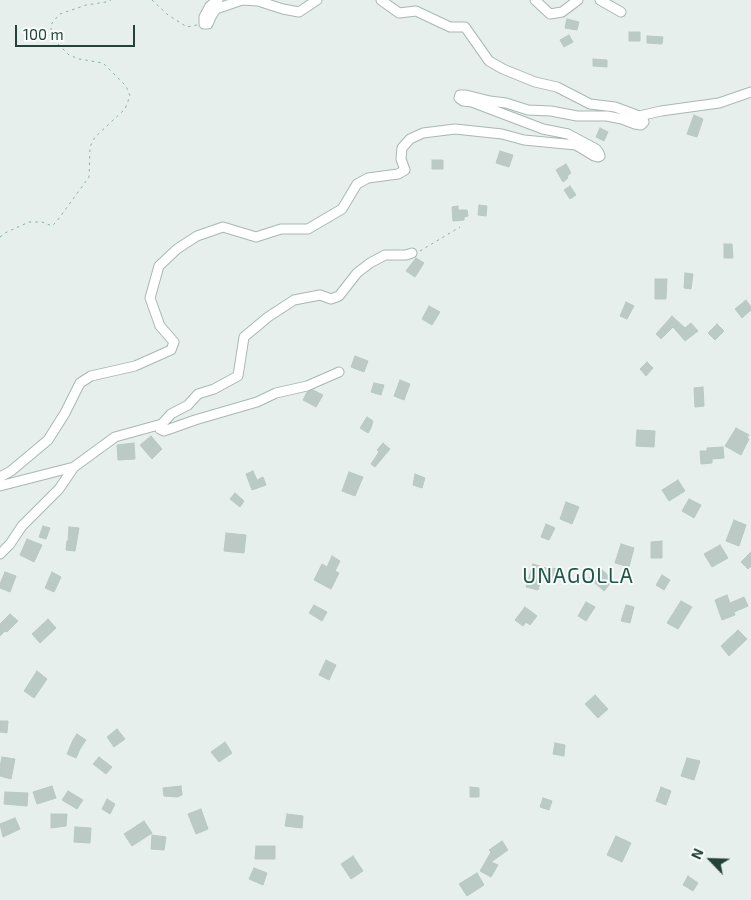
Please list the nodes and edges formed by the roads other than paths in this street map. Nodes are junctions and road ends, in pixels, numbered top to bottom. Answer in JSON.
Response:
{"nodes":[{"id":1,"x":218,"y":0,"type":"edge"},
{"id":2,"x":317,"y":0,"type":"edge"},
{"id":3,"x":381,"y":0,"type":"edge"},
{"id":4,"x":535,"y":0,"type":"edge"},
{"id":5,"x":578,"y":0,"type":"edge"},
{"id":6,"x":600,"y":0,"type":"edge"},
{"id":7,"x":621,"y":12,"type":"dead end"},
{"id":8,"x":751,"y":92,"type":"edge"},
{"id":9,"x":639,"y":116,"type":"junction"},
{"id":10,"x":412,"y":253,"type":"road end"},
{"id":11,"x":339,"y":372,"type":"dead end"},
{"id":12,"x":162,"y":424,"type":"junction"},
{"id":13,"x":74,"y":467,"type":"junction"},
{"id":14,"x":0,"y":477,"type":"edge"},
{"id":15,"x":0,"y":486,"type":"edge"},
{"id":16,"x":0,"y":554,"type":"edge"}],
"edges":[{"from":1,"to":2,"type":"street"},
{"from":3,"to":9,"type":"street"},
{"from":4,"to":5,"type":"street"},
{"from":6,"to":7,"type":"street"},
{"from":8,"to":9,"type":"street"},
{"from":9,"to":14,"type":"street"},
{"from":10,"to":12,"type":"street"},
{"from":11,"to":12,"type":"street"},
{"from":12,"to":13,"type":"street"},
{"from":13,"to":15,"type":"street"},
{"from":13,"to":16,"type":"street"}]}
